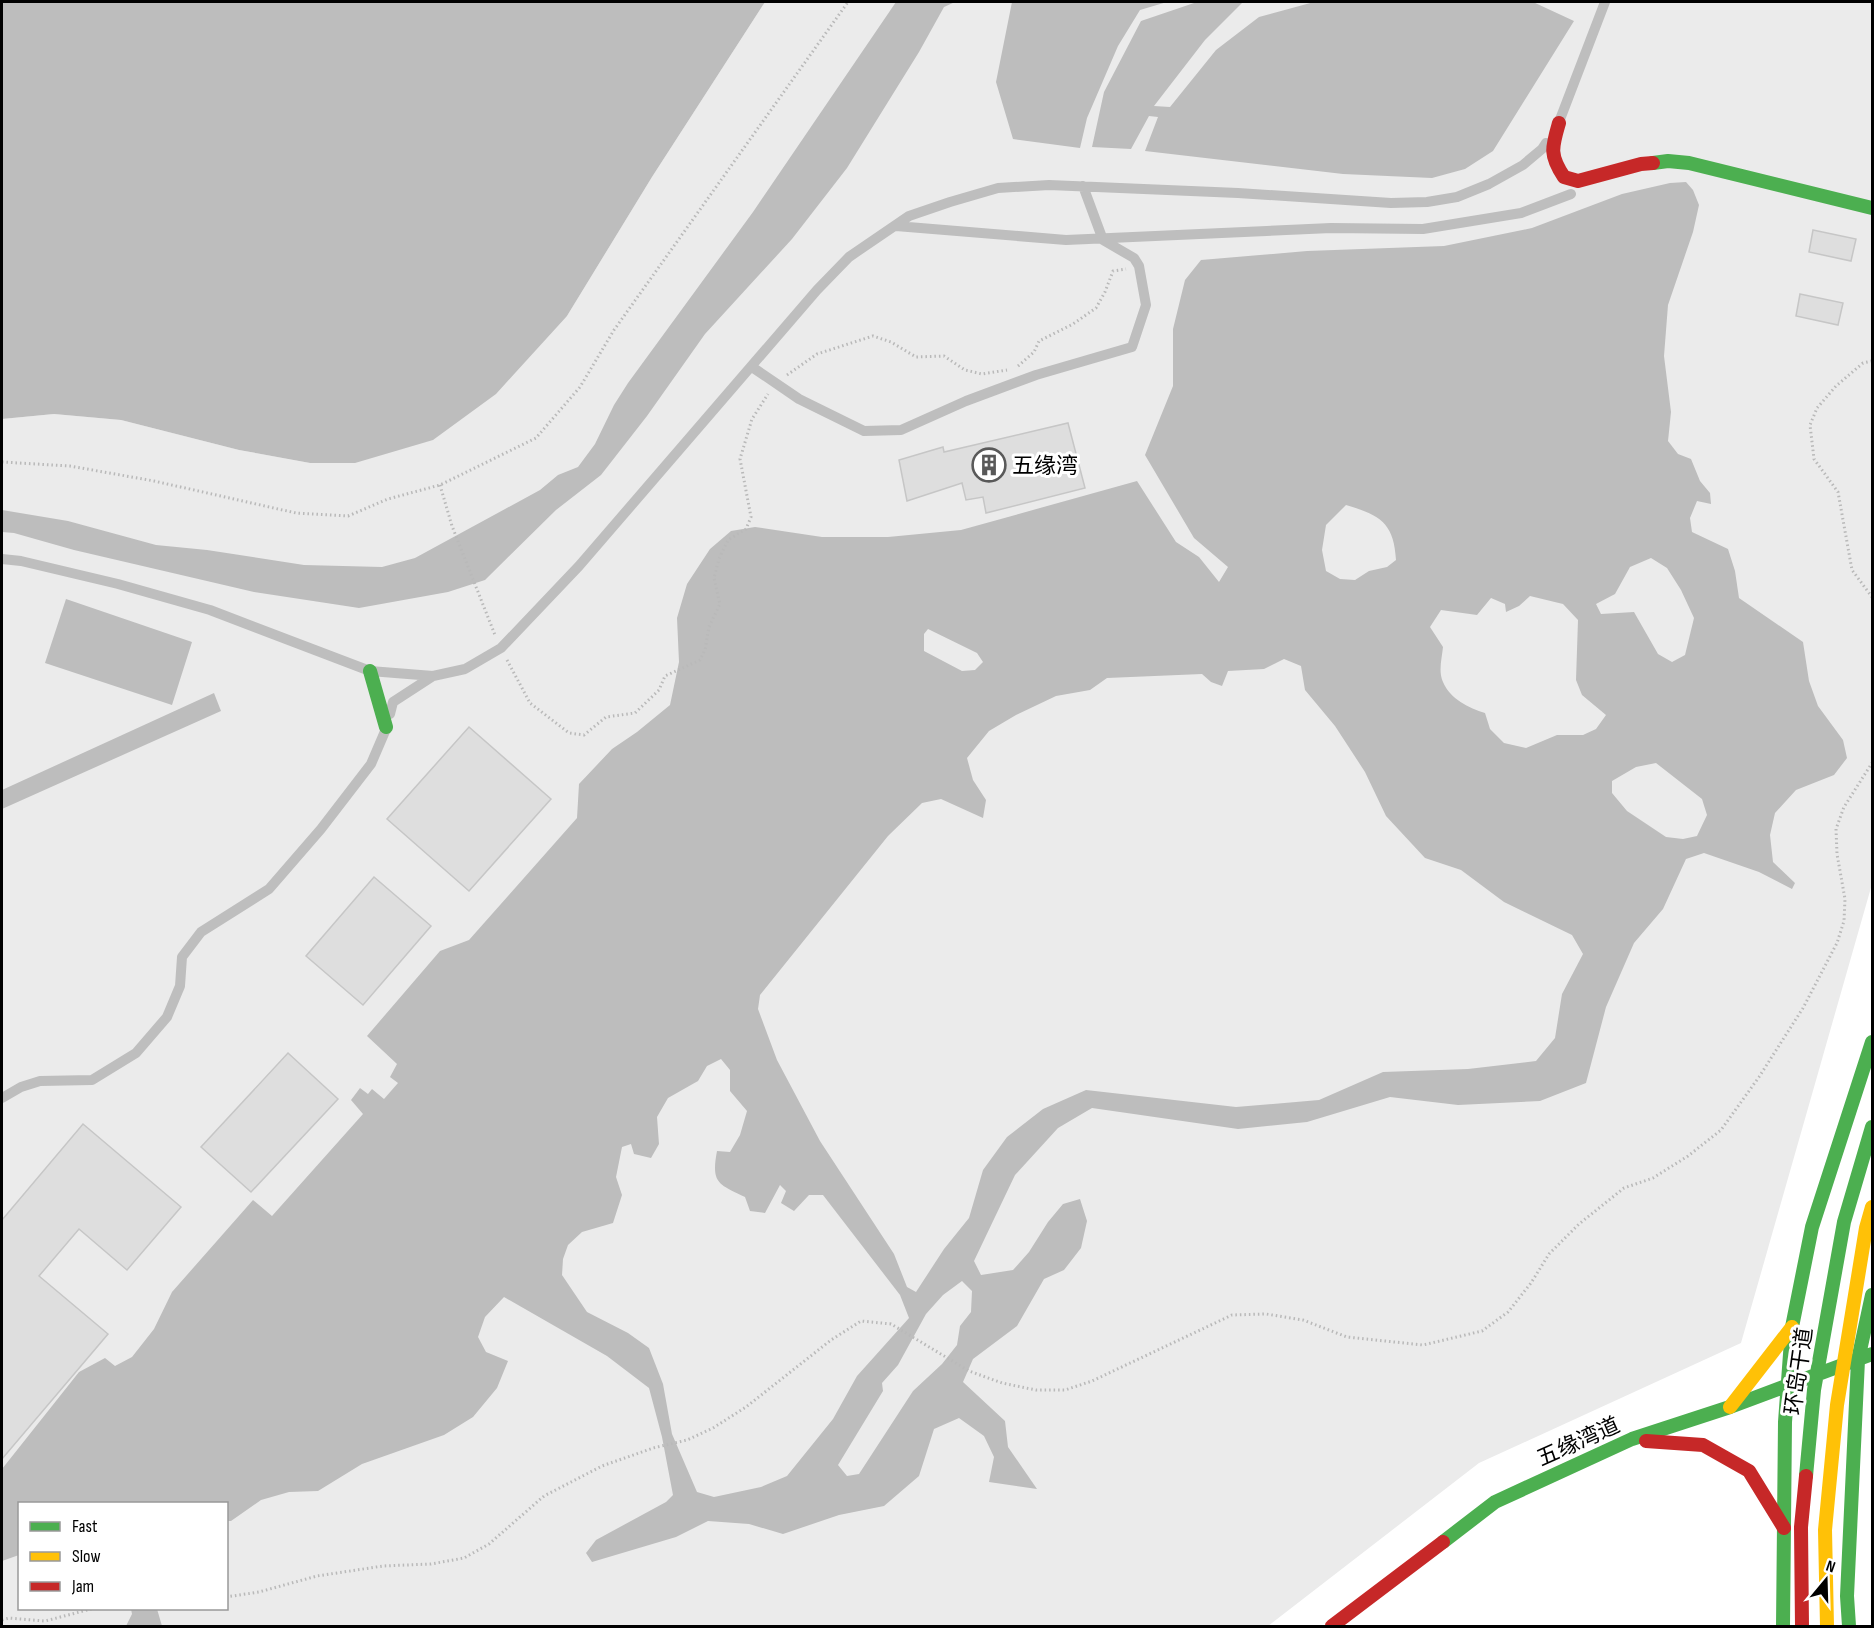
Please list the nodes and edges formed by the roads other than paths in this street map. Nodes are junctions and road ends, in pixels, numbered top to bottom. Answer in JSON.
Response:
{"nodes":[{"id":1,"x":1605,"y":2,"type":"edge"},
{"id":2,"x":1559,"y":123,"type":"junction"},
{"id":3,"x":1083,"y":186,"type":"junction"},
{"id":4,"x":1571,"y":194,"type":"dead end"},
{"id":5,"x":1872,"y":208,"type":"edge"},
{"id":6,"x":896,"y":226,"type":"junction"},
{"id":7,"x":1103,"y":240,"type":"junction"},
{"id":8,"x":752,"y":367,"type":"junction"},
{"id":9,"x":2,"y":559,"type":"edge"},
{"id":10,"x":370,"y":670,"type":"junction"},
{"id":11,"x":433,"y":676,"type":"junction"},
{"id":12,"x":386,"y":727,"type":"junction"},
{"id":13,"x":1872,"y":1042,"type":"edge"},
{"id":14,"x":2,"y":1098,"type":"edge"},
{"id":15,"x":1872,"y":1127,"type":"edge"},
{"id":16,"x":1872,"y":1207,"type":"edge"},
{"id":17,"x":1872,"y":1294,"type":"edge"},
{"id":18,"x":1792,"y":1327,"type":"junction"},
{"id":19,"x":1872,"y":1354,"type":"edge"},
{"id":20,"x":1858,"y":1360,"type":"junction"},
{"id":21,"x":1788,"y":1386,"type":"junction"},
{"id":22,"x":1730,"y":1407,"type":"junction"},
{"id":23,"x":1869,"y":1421,"type":"dead end"},
{"id":24,"x":1632,"y":1440,"type":"junction"},
{"id":25,"x":1853,"y":1475,"type":"junction"},
{"id":26,"x":1784,"y":1528,"type":"junction"},
{"id":27,"x":1332,"y":1626,"type":"edge"},
{"id":28,"x":1783,"y":1626,"type":"edge"},
{"id":29,"x":1802,"y":1626,"type":"edge"},
{"id":30,"x":1827,"y":1626,"type":"edge"},
{"id":31,"x":1849,"y":1626,"type":"edge"}],
"edges":[{"from":1,"to":2,"type":"lane"},
{"from":2,"to":3,"type":"lane"},
{"from":2,"to":5,"type":"main road"},
{"from":3,"to":6,"type":"lane"},
{"from":3,"to":7,"type":"lane"},
{"from":4,"to":7,"type":"lane"},
{"from":6,"to":7,"type":"lane"},
{"from":6,"to":8,"type":"lane"},
{"from":7,"to":8,"type":"lane"},
{"from":8,"to":11,"type":"lane"},
{"from":9,"to":10,"type":"lane"},
{"from":10,"to":11,"type":"lane"},
{"from":10,"to":12,"type":"main road"},
{"from":11,"to":12,"type":"lane"},
{"from":12,"to":14,"type":"lane"},
{"from":13,"to":18,"type":"main road"},
{"from":15,"to":29,"type":"main road","name":"环岛干道"},
{"from":16,"to":30,"type":"main road","name":"环岛干道"},
{"from":17,"to":20,"type":"main road"},
{"from":18,"to":21,"type":"main road"},
{"from":18,"to":22,"type":"main road"},
{"from":19,"to":20,"type":"main road","name":"五缘湾道"},
{"from":20,"to":21,"type":"main road","name":"五缘湾道"},
{"from":20,"to":25,"type":"main road"},
{"from":21,"to":22,"type":"main road","name":"五缘湾道"},
{"from":21,"to":26,"type":"main road"},
{"from":22,"to":24,"type":"main road","name":"五缘湾道"},
{"from":23,"to":25,"type":"main road"},
{"from":24,"to":26,"type":"main road"},
{"from":24,"to":27,"type":"main road","name":"五缘湾道"},
{"from":25,"to":31,"type":"main road"},
{"from":26,"to":28,"type":"main road"}]}
